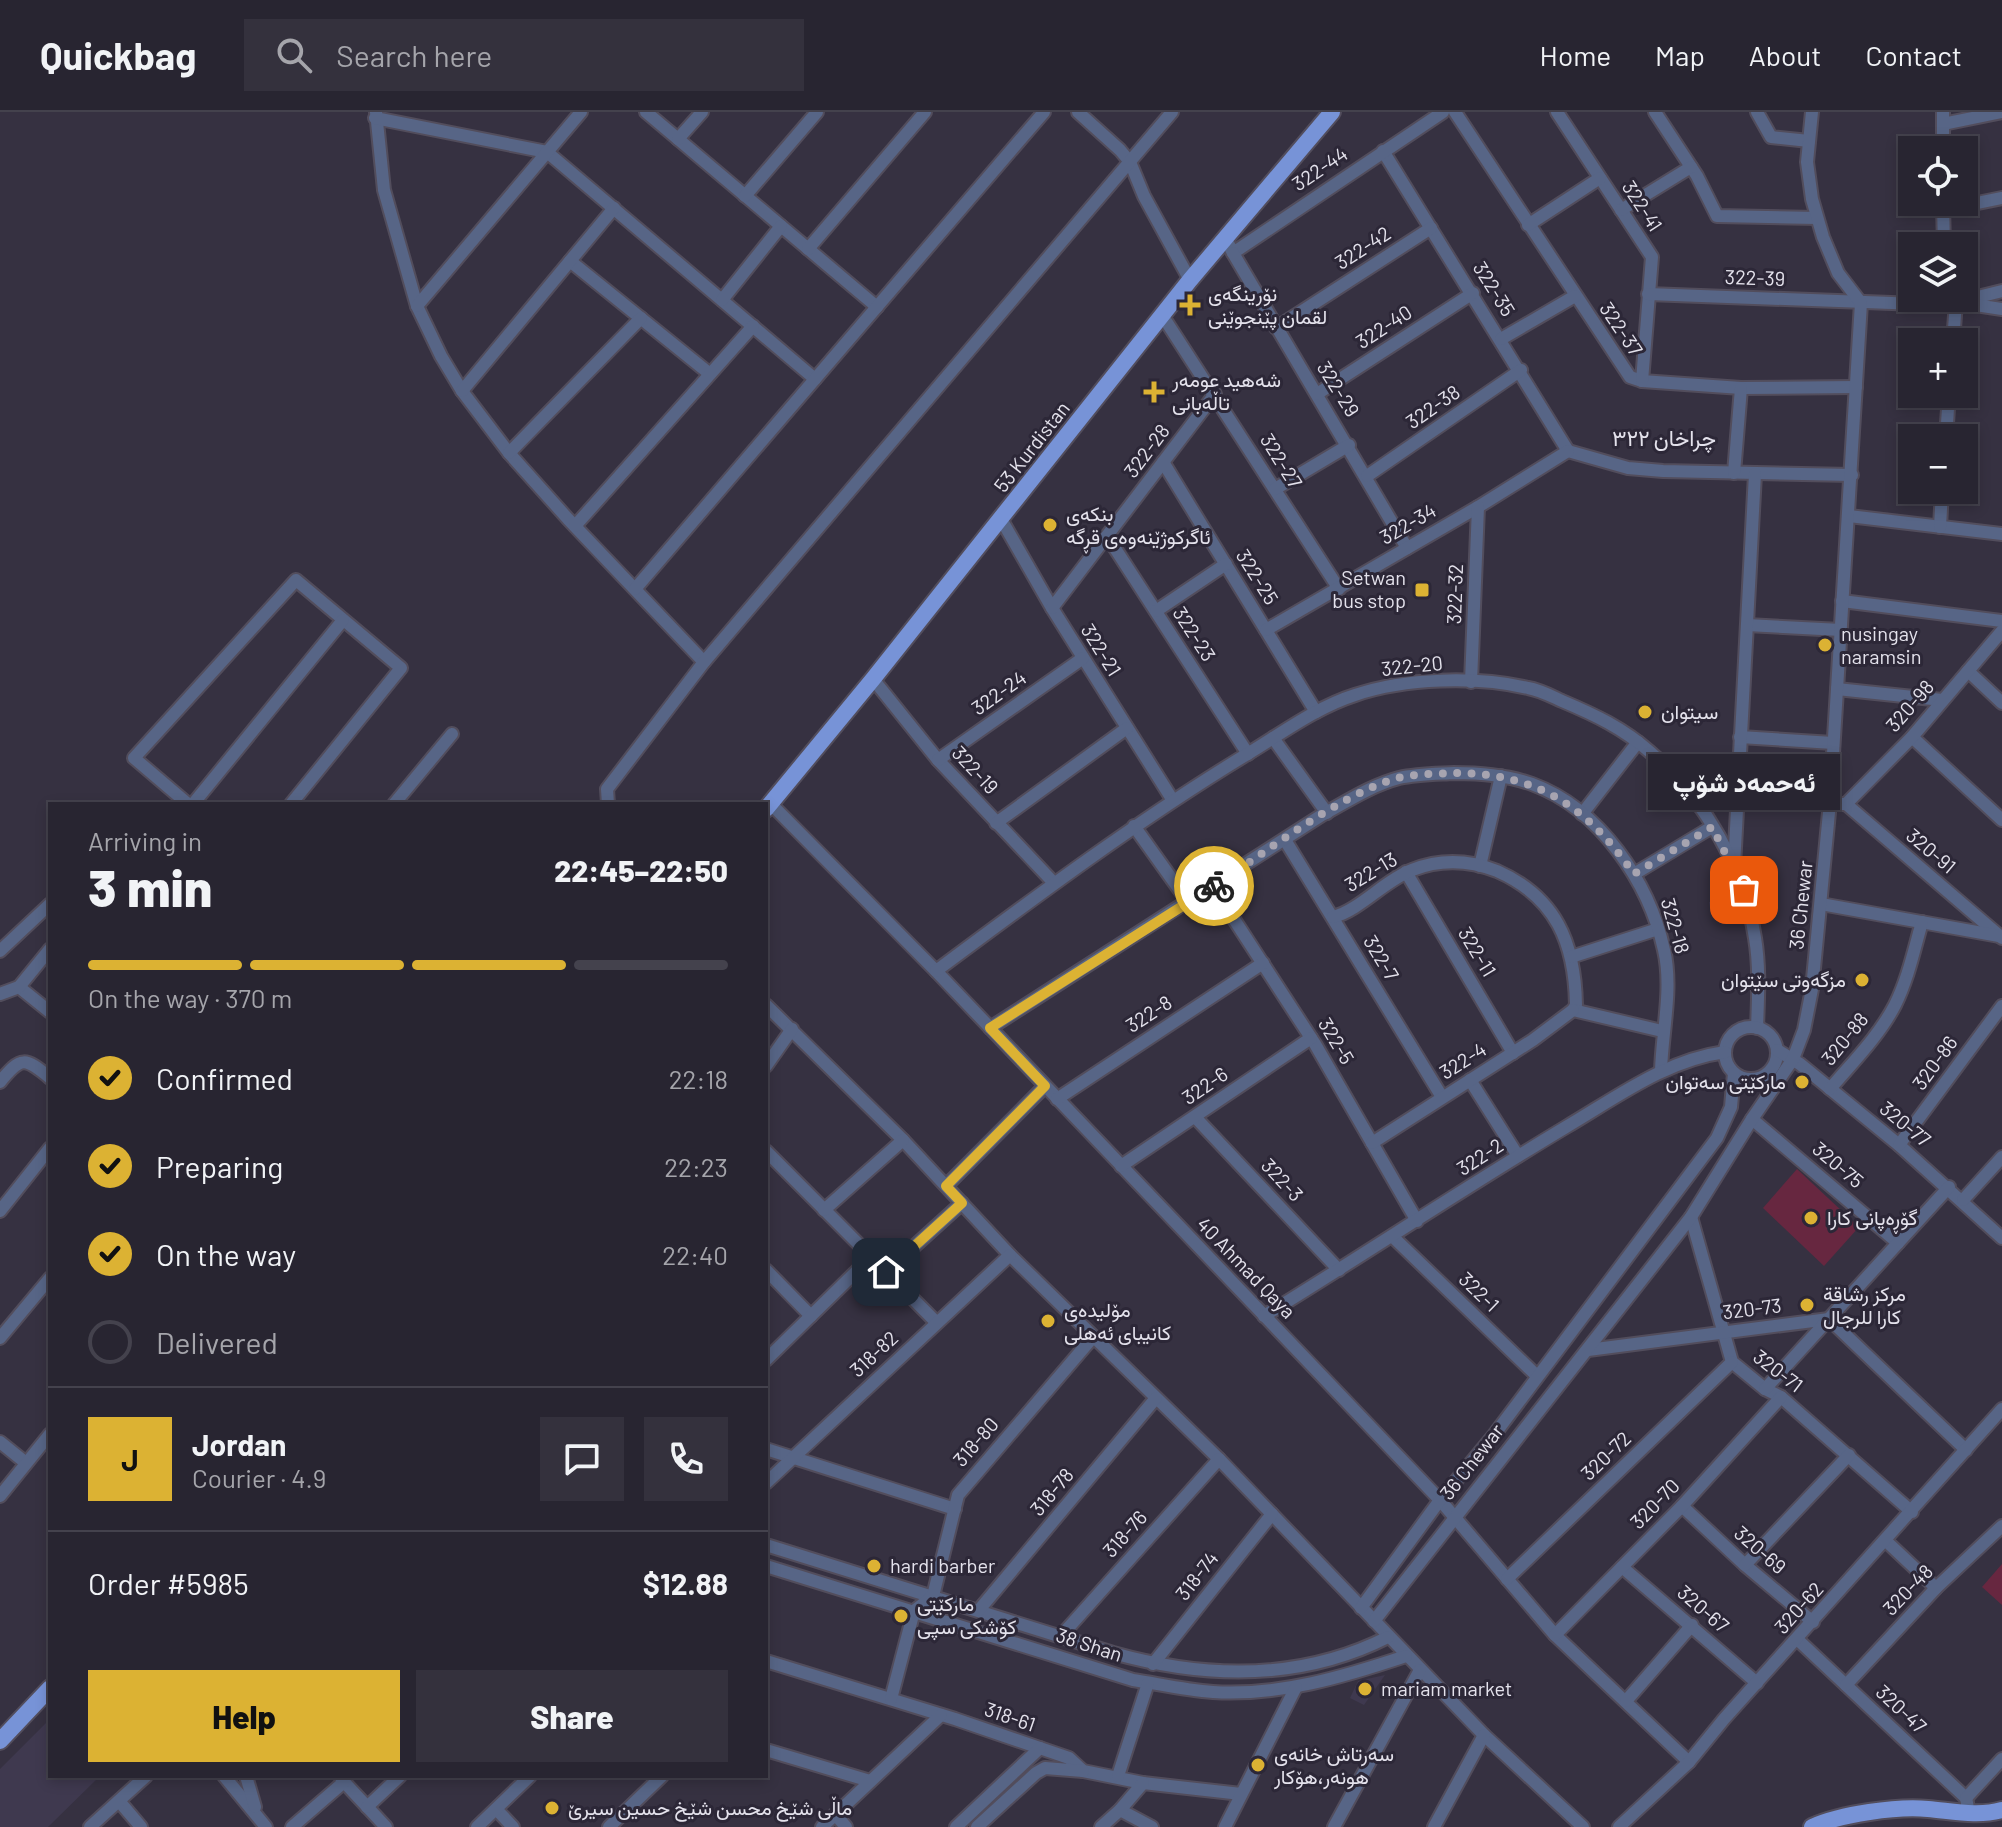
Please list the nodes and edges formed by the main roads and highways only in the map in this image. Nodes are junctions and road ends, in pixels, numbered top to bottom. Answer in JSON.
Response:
{"nodes":[{"id":1,"x":1332,"y":112,"type":"edge"},
{"id":2,"x":769,"y":806,"type":"edge"},
{"id":3,"x":48,"y":1690,"type":"edge"},
{"id":4,"x":0,"y":1741,"type":"edge"},
{"id":5,"x":2002,"y":1810,"type":"edge"},
{"id":6,"x":1812,"y":1827,"type":"edge"}],
"edges":[{"from":1,"to":2,"type":"main road","name":"53 Kurdistan"},
{"from":3,"to":4,"type":"main road"},
{"from":5,"to":6,"type":"main road"}]}
